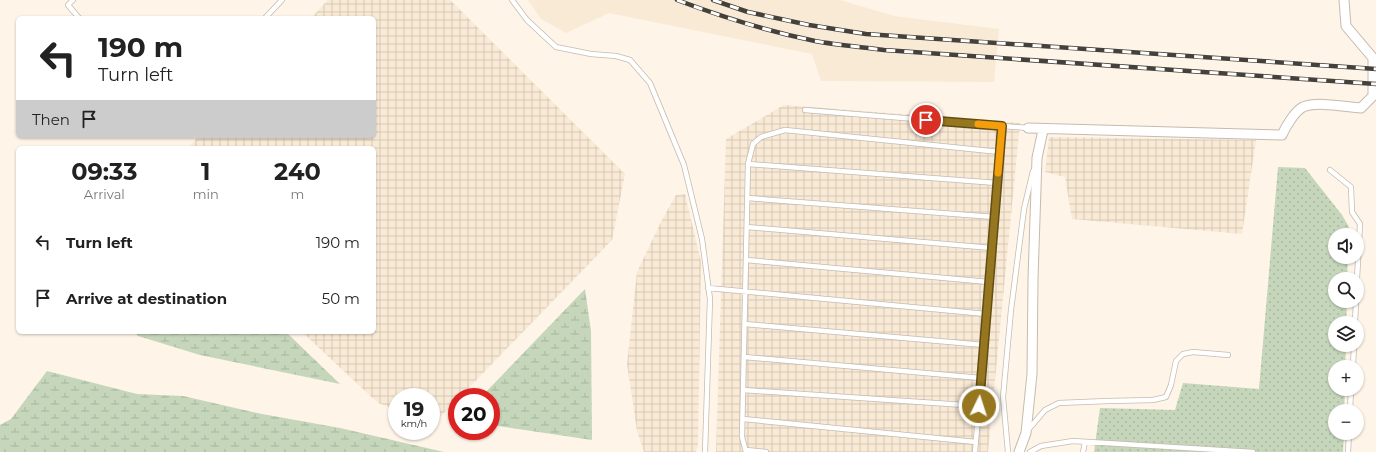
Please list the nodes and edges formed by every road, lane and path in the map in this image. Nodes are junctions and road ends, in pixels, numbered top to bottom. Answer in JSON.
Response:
{"nodes":[{"id":1,"x":73,"y":0,"type":"edge"},
{"id":2,"x":282,"y":0,"type":"edge"},
{"id":3,"x":512,"y":0,"type":"edge"},
{"id":4,"x":1344,"y":0,"type":"edge"},
{"id":5,"x":77,"y":16,"type":"edge"},
{"id":6,"x":267,"y":16,"type":"edge"},
{"id":7,"x":805,"y":110,"type":"dead end"},
{"id":8,"x":1002,"y":126,"type":"junction"},
{"id":9,"x":1028,"y":128,"type":"joint"},
{"id":10,"x":1043,"y":130,"type":"junction"},
{"id":11,"x":1000,"y":152,"type":"junction"},
{"id":12,"x":1037,"y":158,"type":"junction"},
{"id":13,"x":748,"y":164,"type":"junction"},
{"id":14,"x":1330,"y":170,"type":"dead end"},
{"id":15,"x":997,"y":183,"type":"junction"},
{"id":16,"x":747,"y":198,"type":"junction"},
{"id":17,"x":994,"y":217,"type":"junction"},
{"id":18,"x":747,"y":227,"type":"junction"},
{"id":19,"x":992,"y":248,"type":"junction"},
{"id":20,"x":746,"y":260,"type":"junction"},
{"id":21,"x":1357,"y":272,"type":"edge"},
{"id":22,"x":989,"y":282,"type":"junction"},
{"id":23,"x":708,"y":288,"type":"junction"},
{"id":24,"x":745,"y":291,"type":"junction"},
{"id":25,"x":986,"y":314,"type":"junction"},
{"id":26,"x":745,"y":324,"type":"junction"},
{"id":27,"x":984,"y":345,"type":"junction"},
{"id":28,"x":1228,"y":355,"type":"dead end"},
{"id":29,"x":744,"y":357,"type":"junction"},
{"id":30,"x":981,"y":378,"type":"junction"},
{"id":31,"x":743,"y":390,"type":"junction"},
{"id":32,"x":979,"y":406,"type":"junction"},
{"id":33,"x":743,"y":419,"type":"junction"},
{"id":34,"x":1026,"y":433,"type":"junction"},
{"id":35,"x":1349,"y":440,"type":"edge"},
{"id":36,"x":976,"y":442,"type":"junction"},
{"id":37,"x":1085,"y":442,"type":"junction"},
{"id":38,"x":746,"y":451,"type":"edge"},
{"id":39,"x":705,"y":452,"type":"edge"},
{"id":40,"x":766,"y":452,"type":"edge"},
{"id":41,"x":975,"y":452,"type":"edge"},
{"id":42,"x":1008,"y":452,"type":"edge"},
{"id":43,"x":1019,"y":452,"type":"edge"},
{"id":44,"x":1031,"y":452,"type":"edge"},
{"id":45,"x":1083,"y":452,"type":"edge"},
{"id":46,"x":1252,"y":452,"type":"edge"},
{"id":47,"x":1348,"y":452,"type":"edge"}],
"edges":[{"from":1,"to":5,"type":"lane"},
{"from":2,"to":6,"type":"lane"},
{"from":3,"to":23,"type":"lane"},
{"from":4,"to":10,"type":"street"},
{"from":7,"to":8,"type":"lane"},
{"from":8,"to":9,"type":"lane"},
{"from":8,"to":11,"type":"lane"},
{"from":9,"to":10,"type":"street"},
{"from":10,"to":12,"type":"street"},
{"from":11,"to":13,"type":"lane"},
{"from":11,"to":15,"type":"lane"},
{"from":12,"to":34,"type":"street"},
{"from":12,"to":42,"type":"lane"},
{"from":13,"to":15,"type":"lane"},
{"from":13,"to":16,"type":"lane"},
{"from":14,"to":21,"type":"lane"},
{"from":15,"to":17,"type":"lane"},
{"from":16,"to":17,"type":"lane"},
{"from":16,"to":18,"type":"lane"},
{"from":17,"to":19,"type":"lane"},
{"from":18,"to":19,"type":"lane"},
{"from":18,"to":20,"type":"lane"},
{"from":19,"to":22,"type":"lane"},
{"from":20,"to":22,"type":"lane"},
{"from":20,"to":24,"type":"lane"},
{"from":22,"to":25,"type":"lane"},
{"from":23,"to":24,"type":"lane"},
{"from":23,"to":39,"type":"lane"},
{"from":24,"to":25,"type":"lane"},
{"from":24,"to":26,"type":"lane"},
{"from":25,"to":27,"type":"lane"},
{"from":26,"to":27,"type":"lane"},
{"from":26,"to":29,"type":"lane"},
{"from":27,"to":30,"type":"lane"},
{"from":28,"to":34,"type":"lane"},
{"from":29,"to":30,"type":"lane"},
{"from":29,"to":31,"type":"lane"},
{"from":30,"to":32,"type":"lane"},
{"from":31,"to":32,"type":"lane"},
{"from":31,"to":33,"type":"lane"},
{"from":32,"to":36,"type":"lane"},
{"from":33,"to":36,"type":"lane"},
{"from":33,"to":38,"type":"lane"},
{"from":34,"to":43,"type":"street"},
{"from":35,"to":47,"type":"lane"},
{"from":36,"to":41,"type":"lane"},
{"from":37,"to":44,"type":"lane"},
{"from":37,"to":45,"type":"lane"},
{"from":37,"to":46,"type":"lane"},
{"from":38,"to":40,"type":"lane"}]}
